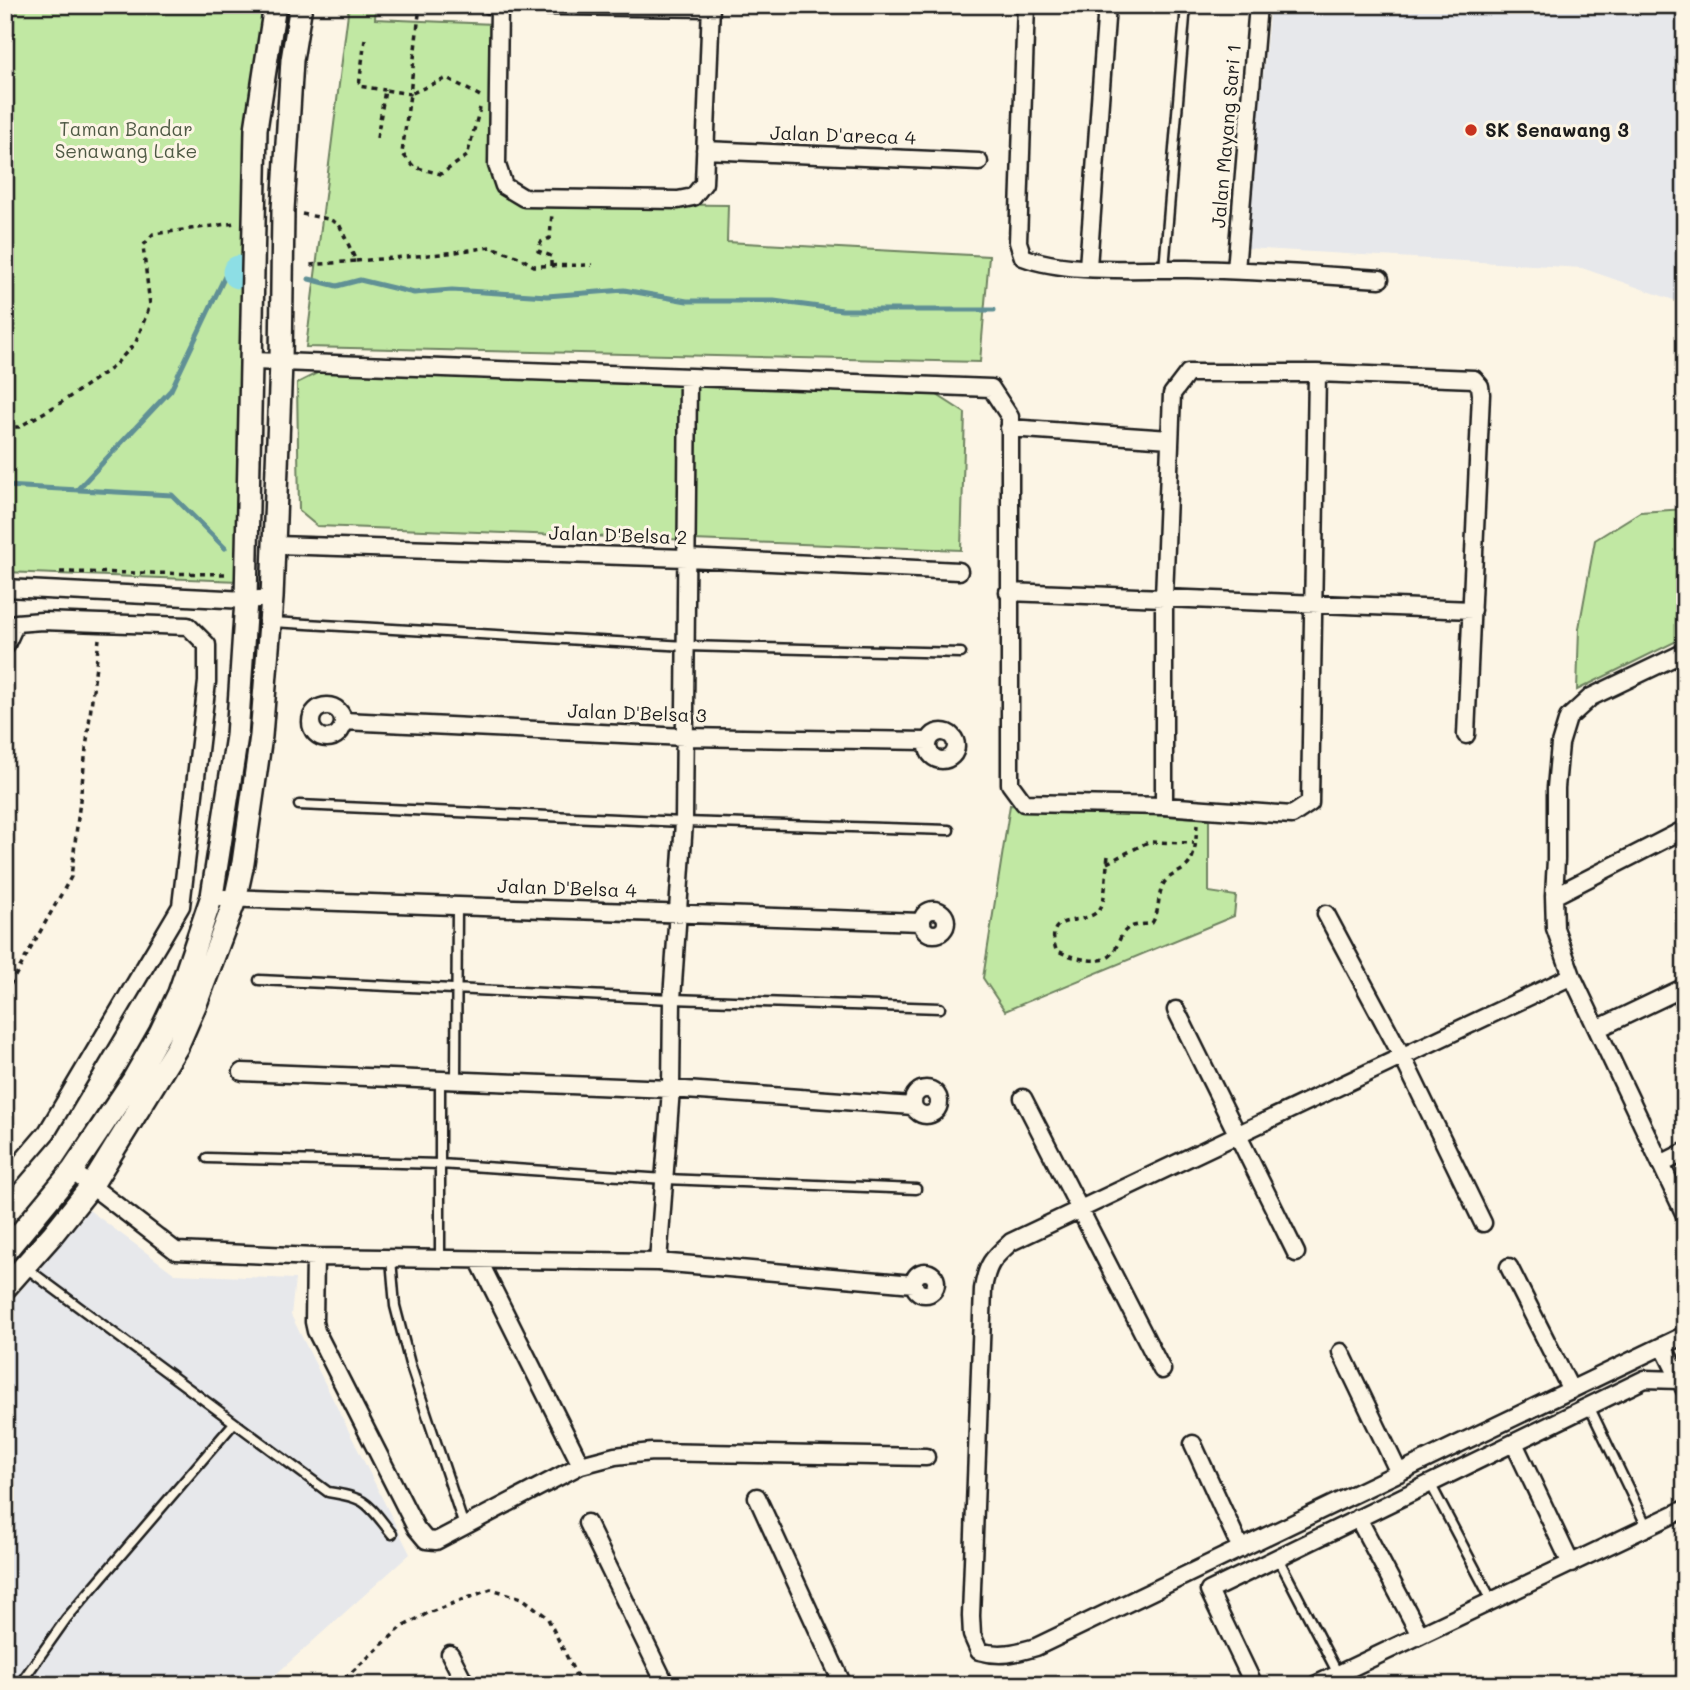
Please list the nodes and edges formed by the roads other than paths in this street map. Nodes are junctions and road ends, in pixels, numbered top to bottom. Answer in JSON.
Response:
{"nodes":[{"id":1,"x":275,"y":5,"type":"edge"},
{"id":2,"x":302,"y":5,"type":"edge"},
{"id":3,"x":490,"y":5,"type":"edge"},
{"id":4,"x":1026,"y":5,"type":"edge"},
{"id":5,"x":1107,"y":5,"type":"edge"},
{"id":6,"x":1186,"y":5,"type":"edge"},
{"id":7,"x":1258,"y":5,"type":"edge"},
{"id":8,"x":499,"y":6,"type":"edge"},
{"id":9,"x":711,"y":7,"type":"edge"},
{"id":10,"x":705,"y":150,"type":"junction"},
{"id":11,"x":979,"y":162,"type":"dead end"},
{"id":12,"x":1088,"y":267,"type":"junction"},
{"id":13,"x":1164,"y":269,"type":"junction"},
{"id":14,"x":1236,"y":270,"type":"junction"},
{"id":15,"x":1380,"y":279,"type":"dead end"},
{"id":16,"x":253,"y":361,"type":"junction"},
{"id":17,"x":281,"y":362,"type":"junction"},
{"id":18,"x":1317,"y":373,"type":"junction"},
{"id":19,"x":688,"y":378,"type":"junction"},
{"id":20,"x":1009,"y":428,"type":"junction"},
{"id":21,"x":1170,"y":439,"type":"junction"},
{"id":22,"x":276,"y":545,"type":"junction"},
{"id":23,"x":686,"y":558,"type":"junction"},
{"id":24,"x":959,"y":571,"type":"dead end"},
{"id":25,"x":5,"y":587,"type":"edge"},
{"id":26,"x":1008,"y":592,"type":"junction"},
{"id":27,"x":1164,"y":597,"type":"junction"},
{"id":28,"x":272,"y":598,"type":"junction"},
{"id":29,"x":247,"y":600,"type":"junction"},
{"id":30,"x":1314,"y":603,"type":"junction"},
{"id":31,"x":1472,"y":610,"type":"junction"},
{"id":32,"x":269,"y":622,"type":"junction"},
{"id":33,"x":686,"y":646,"type":"junction"},
{"id":34,"x":5,"y":647,"type":"edge"},
{"id":35,"x":1685,"y":652,"type":"edge"},
{"id":36,"x":961,"y":653,"type":"dead end"},
{"id":37,"x":344,"y":721,"type":"dead end"},
{"id":38,"x":1466,"y":735,"type":"dead end"},
{"id":39,"x":685,"y":737,"type":"junction"},
{"id":40,"x":928,"y":741,"type":"dead end"},
{"id":41,"x":299,"y":805,"type":"dead end"},
{"id":42,"x":1164,"y":806,"type":"junction"},
{"id":43,"x":684,"y":822,"type":"junction"},
{"id":44,"x":949,"y":830,"type":"dead end"},
{"id":45,"x":1685,"y":830,"type":"edge"},
{"id":46,"x":212,"y":896,"type":"junction"},
{"id":47,"x":1554,"y":896,"type":"junction"},
{"id":48,"x":234,"y":900,"type":"junction"},
{"id":49,"x":457,"y":904,"type":"junction"},
{"id":50,"x":678,"y":913,"type":"junction"},
{"id":51,"x":1326,"y":914,"type":"dead end"},
{"id":52,"x":921,"y":922,"type":"dead end"},
{"id":53,"x":1572,"y":976,"type":"junction"},
{"id":54,"x":259,"y":980,"type":"dead end"},
{"id":55,"x":1685,"y":987,"type":"edge"},
{"id":56,"x":456,"y":988,"type":"junction"},
{"id":57,"x":672,"y":999,"type":"junction"},
{"id":58,"x":940,"y":1008,"type":"dead end"},
{"id":59,"x":1176,"y":1010,"type":"dead end"},
{"id":60,"x":1597,"y":1029,"type":"junction"},
{"id":61,"x":1402,"y":1056,"type":"junction"},
{"id":62,"x":242,"y":1072,"type":"dead end"},
{"id":63,"x":439,"y":1080,"type":"junction"},
{"id":64,"x":456,"y":1080,"type":"junction"},
{"id":65,"x":671,"y":1089,"type":"junction"},
{"id":66,"x":1023,"y":1098,"type":"dead end"},
{"id":67,"x":913,"y":1105,"type":"dead end"},
{"id":68,"x":1237,"y":1135,"type":"junction"},
{"id":69,"x":1685,"y":1153,"type":"edge"},
{"id":70,"x":207,"y":1158,"type":"dead end"},
{"id":71,"x":440,"y":1164,"type":"junction"},
{"id":72,"x":1661,"y":1164,"type":"junction"},
{"id":73,"x":72,"y":1171,"type":"junction"},
{"id":74,"x":665,"y":1179,"type":"junction"},
{"id":75,"x":5,"y":1181,"type":"edge"},
{"id":76,"x":92,"y":1185,"type":"junction"},
{"id":77,"x":916,"y":1189,"type":"dead end"},
{"id":78,"x":1081,"y":1209,"type":"junction"},
{"id":79,"x":1685,"y":1215,"type":"edge"},
{"id":80,"x":1483,"y":1223,"type":"dead end"},
{"id":81,"x":5,"y":1252,"type":"edge"},
{"id":82,"x":1296,"y":1252,"type":"dead end"},
{"id":83,"x":315,"y":1257,"type":"junction"},
{"id":84,"x":440,"y":1258,"type":"junction"},
{"id":85,"x":391,"y":1259,"type":"junction"},
{"id":86,"x":479,"y":1261,"type":"junction"},
{"id":87,"x":658,"y":1262,"type":"junction"},
{"id":88,"x":25,"y":1267,"type":"junction"},
{"id":89,"x":1509,"y":1267,"type":"dead end"},
{"id":90,"x":914,"y":1284,"type":"dead end"},
{"id":91,"x":5,"y":1288,"type":"edge"},
{"id":92,"x":1685,"y":1335,"type":"edge"},
{"id":93,"x":1663,"y":1346,"type":"junction"},
{"id":94,"x":1341,"y":1352,"type":"dead end"},
{"id":95,"x":1161,"y":1370,"type":"dead end"},
{"id":96,"x":1682,"y":1385,"type":"edge"},
{"id":97,"x":1571,"y":1390,"type":"junction"},
{"id":98,"x":1590,"y":1406,"type":"junction"},
{"id":99,"x":234,"y":1423,"type":"junction"},
{"id":100,"x":1514,"y":1443,"type":"junction"},
{"id":101,"x":1193,"y":1444,"type":"dead end"},
{"id":102,"x":926,"y":1457,"type":"dead end"},
{"id":103,"x":581,"y":1465,"type":"junction"},
{"id":104,"x":1399,"y":1473,"type":"junction"},
{"id":105,"x":1430,"y":1483,"type":"junction"},
{"id":106,"x":757,"y":1497,"type":"dead end"},
{"id":107,"x":1685,"y":1509,"type":"edge"},
{"id":108,"x":1358,"y":1518,"type":"junction"},
{"id":109,"x":587,"y":1523,"type":"dead end"},
{"id":110,"x":464,"y":1526,"type":"junction"},
{"id":111,"x":1647,"y":1527,"type":"junction"},
{"id":112,"x":392,"y":1534,"type":"dead end"},
{"id":113,"x":1241,"y":1549,"type":"junction"},
{"id":114,"x":1278,"y":1558,"type":"junction"},
{"id":115,"x":1571,"y":1564,"type":"junction"},
{"id":116,"x":1492,"y":1601,"type":"junction"},
{"id":117,"x":1420,"y":1635,"type":"junction"},
{"id":118,"x":450,"y":1654,"type":"dead end"},
{"id":119,"x":1338,"y":1674,"type":"junction"},
{"id":120,"x":20,"y":1684,"type":"edge"},
{"id":121,"x":466,"y":1685,"type":"edge"},
{"id":122,"x":666,"y":1685,"type":"edge"},
{"id":123,"x":843,"y":1685,"type":"edge"},
{"id":124,"x":1254,"y":1685,"type":"edge"},
{"id":125,"x":1315,"y":1685,"type":"edge"}],
"edges":[{"from":1,"to":16,"type":"street"},
{"from":2,"to":17,"type":"street"},
{"from":3,"to":8,"type":"street"},
{"from":4,"to":12,"type":"street"},
{"from":5,"to":12,"type":"street"},
{"from":6,"to":13,"type":"lane"},
{"from":7,"to":14,"type":"street","name":"Jalan Mayang Sari 1"},
{"from":8,"to":9,"type":"street"},
{"from":8,"to":10,"type":"street"},
{"from":9,"to":10,"type":"street"},
{"from":10,"to":11,"type":"street","name":"Jalan D'areca 4"},
{"from":12,"to":13,"type":"street"},
{"from":13,"to":14,"type":"street"},
{"from":14,"to":15,"type":"street"},
{"from":16,"to":17,"type":"street"},
{"from":16,"to":29,"type":"street"},
{"from":17,"to":19,"type":"street"},
{"from":17,"to":22,"type":"street"},
{"from":18,"to":21,"type":"street"},
{"from":18,"to":30,"type":"street"},
{"from":18,"to":31,"type":"street"},
{"from":19,"to":20,"type":"street"},
{"from":19,"to":23,"type":"street"},
{"from":20,"to":21,"type":"street"},
{"from":20,"to":26,"type":"street"},
{"from":21,"to":27,"type":"street"},
{"from":22,"to":23,"type":"street","name":"Jalan D'Belsa 2"},
{"from":22,"to":28,"type":"street"},
{"from":23,"to":24,"type":"street","name":"Jalan D'Belsa 2"},
{"from":23,"to":33,"type":"street"},
{"from":25,"to":29,"type":"street"},
{"from":26,"to":27,"type":"street"},
{"from":26,"to":42,"type":"street"},
{"from":27,"to":30,"type":"street"},
{"from":27,"to":42,"type":"street"},
{"from":28,"to":29,"type":"street"},
{"from":28,"to":32,"type":"street"},
{"from":29,"to":46,"type":"street"},
{"from":30,"to":31,"type":"street"},
{"from":30,"to":42,"type":"street"},
{"from":31,"to":38,"type":"street"},
{"from":32,"to":33,"type":"lane"},
{"from":32,"to":48,"type":"street"},
{"from":33,"to":36,"type":"lane"},
{"from":33,"to":39,"type":"street"},
{"from":34,"to":75,"type":"street"},
{"from":35,"to":47,"type":"street"},
{"from":37,"to":39,"type":"street","name":"Jalan D'Belsa 3"},
{"from":39,"to":40,"type":"street","name":"Jalan D'Belsa 3"},
{"from":39,"to":43,"type":"street"},
{"from":41,"to":43,"type":"lane"},
{"from":43,"to":44,"type":"lane"},
{"from":43,"to":50,"type":"street"},
{"from":45,"to":47,"type":"street"},
{"from":46,"to":48,"type":"street","name":"Jalan D'Belsa 4"},
{"from":46,"to":73,"type":"street"},
{"from":47,"to":53,"type":"street"},
{"from":48,"to":49,"type":"street","name":"Jalan D'Belsa 4"},
{"from":48,"to":76,"type":"street"},
{"from":49,"to":50,"type":"street","name":"Jalan D'Belsa 4"},
{"from":49,"to":56,"type":"lane"},
{"from":50,"to":52,"type":"street","name":"Jalan D'Belsa 4"},
{"from":50,"to":57,"type":"street"},
{"from":51,"to":61,"type":"street"},
{"from":53,"to":60,"type":"street"},
{"from":53,"to":61,"type":"street"},
{"from":54,"to":56,"type":"lane"},
{"from":55,"to":60,"type":"street"},
{"from":56,"to":57,"type":"lane"},
{"from":56,"to":64,"type":"lane"},
{"from":57,"to":58,"type":"lane"},
{"from":57,"to":65,"type":"street"},
{"from":59,"to":68,"type":"street"},
{"from":60,"to":72,"type":"street"},
{"from":61,"to":68,"type":"street"},
{"from":61,"to":80,"type":"street"},
{"from":62,"to":63,"type":"street"},
{"from":63,"to":64,"type":"street"},
{"from":63,"to":71,"type":"lane"},
{"from":64,"to":65,"type":"street"},
{"from":65,"to":67,"type":"street"},
{"from":65,"to":74,"type":"street"},
{"from":66,"to":78,"type":"street"},
{"from":68,"to":78,"type":"street"},
{"from":68,"to":82,"type":"street"},
{"from":69,"to":72,"type":"street"},
{"from":70,"to":71,"type":"lane"},
{"from":71,"to":74,"type":"lane"},
{"from":71,"to":84,"type":"lane"},
{"from":72,"to":79,"type":"street"},
{"from":73,"to":76,"type":"street"},
{"from":73,"to":81,"type":"street"},
{"from":74,"to":77,"type":"lane"},
{"from":74,"to":87,"type":"street"},
{"from":76,"to":83,"type":"street"},
{"from":76,"to":88,"type":"street"},
{"from":78,"to":95,"type":"street"},
{"from":78,"to":113,"type":"street"},
{"from":83,"to":85,"type":"street"},
{"from":83,"to":110,"type":"street"},
{"from":84,"to":85,"type":"street"},
{"from":84,"to":86,"type":"street"},
{"from":85,"to":110,"type":"lane"},
{"from":86,"to":87,"type":"street"},
{"from":86,"to":103,"type":"street"},
{"from":87,"to":90,"type":"street"},
{"from":88,"to":91,"type":"street"},
{"from":88,"to":99,"type":"lane"},
{"from":89,"to":97,"type":"street"},
{"from":92,"to":93,"type":"street"},
{"from":93,"to":96,"type":"street"},
{"from":93,"to":97,"type":"street"},
{"from":94,"to":104,"type":"street"},
{"from":96,"to":98,"type":"street"},
{"from":97,"to":104,"type":"street"},
{"from":98,"to":100,"type":"street"},
{"from":98,"to":111,"type":"lane"},
{"from":99,"to":112,"type":"lane"},
{"from":99,"to":120,"type":"lane"},
{"from":100,"to":105,"type":"street"},
{"from":100,"to":115,"type":"street"},
{"from":101,"to":113,"type":"street"},
{"from":102,"to":103,"type":"street"},
{"from":103,"to":110,"type":"street"},
{"from":104,"to":113,"type":"street"},
{"from":105,"to":108,"type":"street"},
{"from":105,"to":116,"type":"lane"},
{"from":106,"to":123,"type":"street"},
{"from":107,"to":111,"type":"street"},
{"from":108,"to":114,"type":"street"},
{"from":108,"to":117,"type":"street"},
{"from":109,"to":122,"type":"street"},
{"from":111,"to":115,"type":"street"},
{"from":114,"to":119,"type":"lane"},
{"from":114,"to":124,"type":"street"},
{"from":115,"to":116,"type":"street"},
{"from":116,"to":117,"type":"street"},
{"from":117,"to":119,"type":"street"},
{"from":118,"to":121,"type":"street"},
{"from":119,"to":125,"type":"street"}]}
